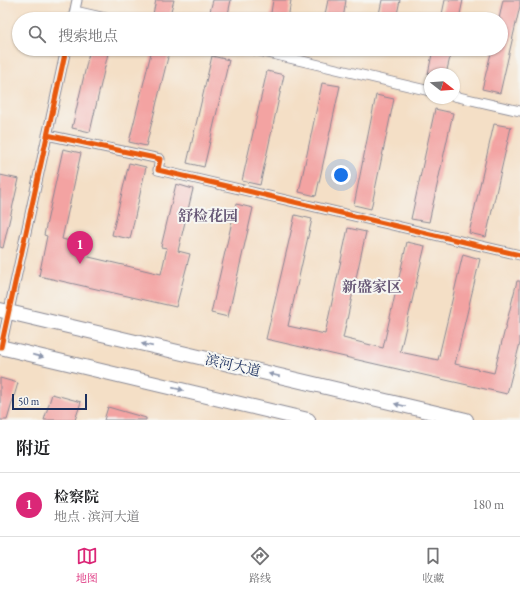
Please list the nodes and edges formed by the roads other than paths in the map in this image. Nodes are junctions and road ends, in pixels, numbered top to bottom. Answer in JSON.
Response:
{"nodes":[{"id":1,"x":77,"y":0,"type":"edge"},
{"id":2,"x":75,"y":12,"type":"edge"},
{"id":3,"x":64,"y":56,"type":"edge"},
{"id":4,"x":281,"y":56,"type":"edge"},
{"id":5,"x":424,"y":90,"type":"edge"},
{"id":6,"x":460,"y":97,"type":"edge"},
{"id":7,"x":520,"y":111,"type":"edge"},
{"id":8,"x":47,"y":135,"type":"junction"},
{"id":9,"x":520,"y":255,"type":"edge"},
{"id":10,"x":4,"y":311,"type":"edge"},
{"id":11,"x":0,"y":347,"type":"edge"},
{"id":12,"x":289,"y":418,"type":"edge"},
{"id":13,"x":308,"y":420,"type":"edge"},
{"id":14,"x":466,"y":420,"type":"edge"}],
"edges":[{"from":1,"to":2,"type":"street"},
{"from":3,"to":8,"type":"street"},
{"from":4,"to":5,"type":"street"},
{"from":6,"to":7,"type":"street"},
{"from":8,"to":9,"type":"street"},
{"from":8,"to":10,"type":"street"},
{"from":10,"to":11,"type":"street"},
{"from":14,"to":10,"type":"main road","name":"滨河大道","one_way":true},
{"from":11,"to":12,"type":"main road","one_way":true},
{"from":12,"to":13,"type":"main road"}]}
